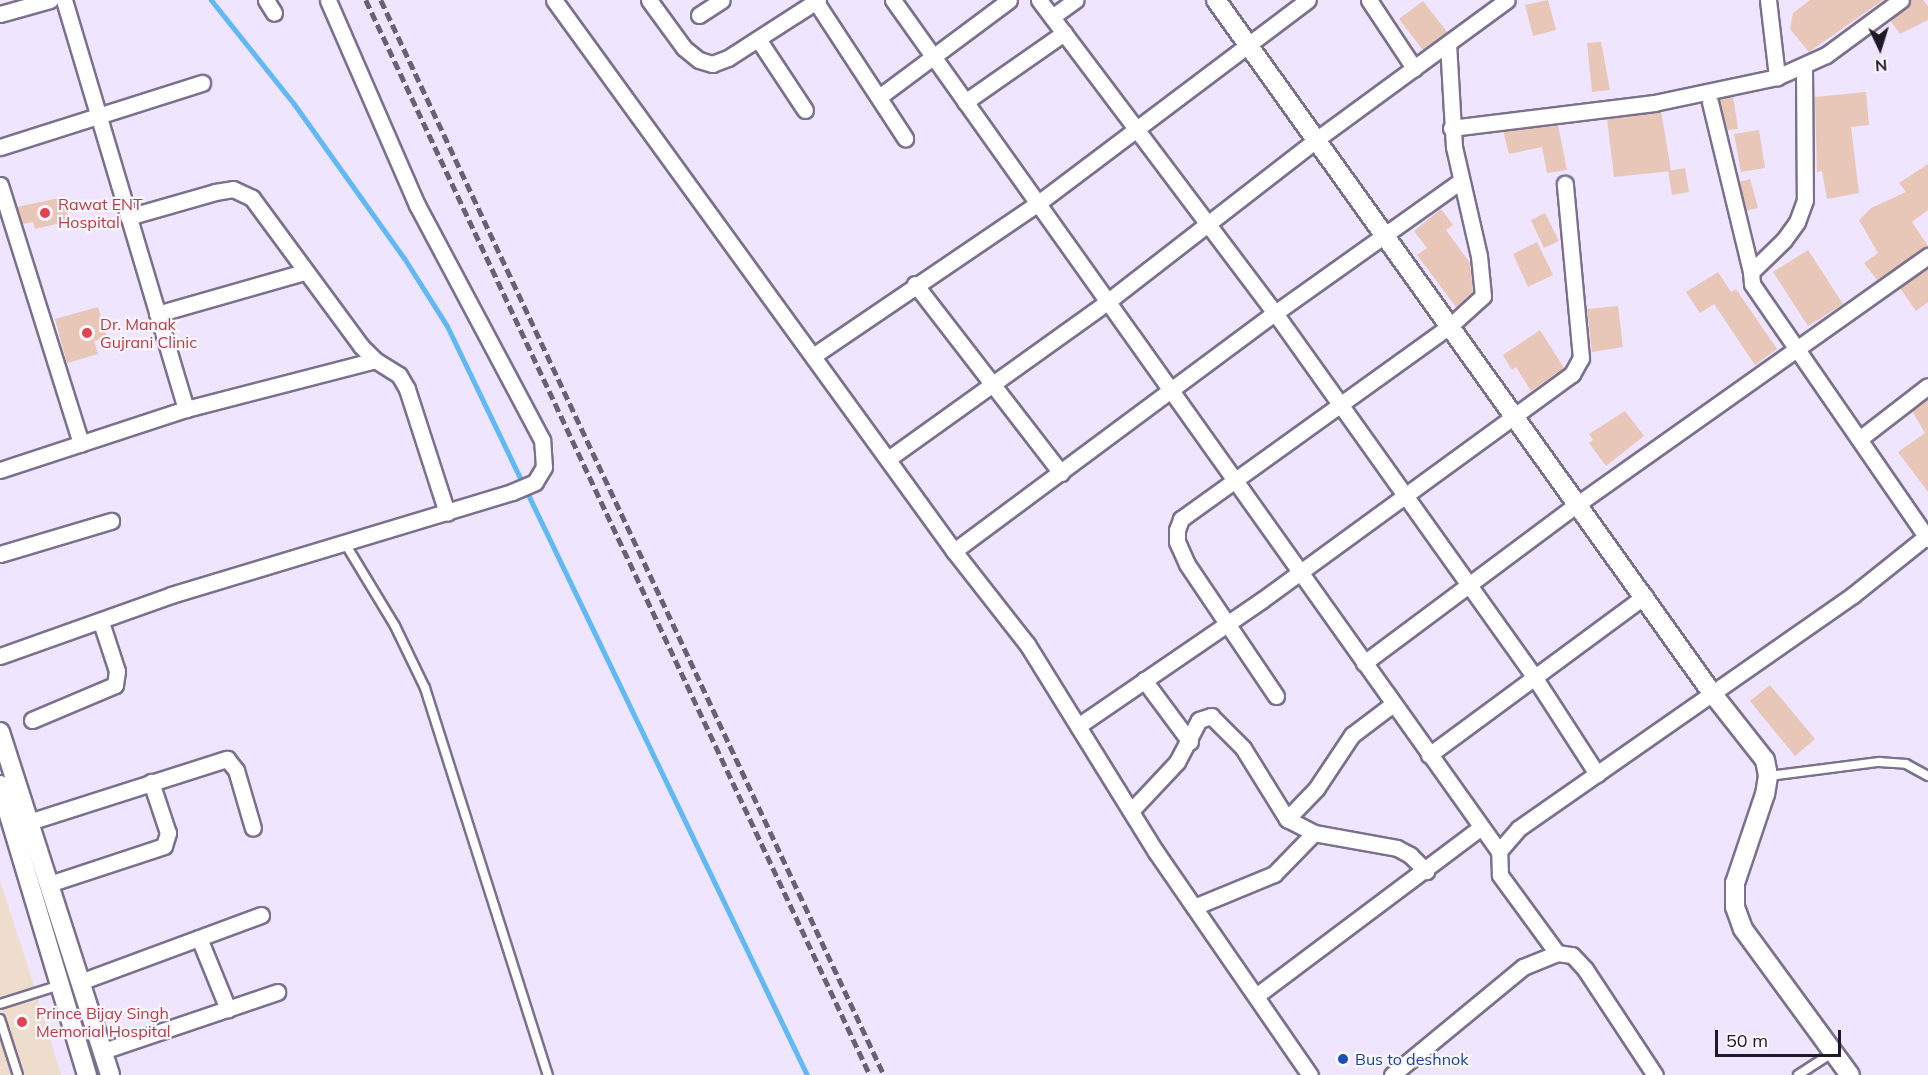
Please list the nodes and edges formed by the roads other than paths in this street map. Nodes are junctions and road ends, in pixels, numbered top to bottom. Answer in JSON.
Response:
{"nodes":[{"id":1,"x":50,"y":0,"type":"edge"},
{"id":2,"x":64,"y":0,"type":"edge"},
{"id":3,"x":328,"y":0,"type":"edge"},
{"id":4,"x":554,"y":0,"type":"edge"},
{"id":5,"x":649,"y":0,"type":"edge"},
{"id":6,"x":722,"y":0,"type":"edge"},
{"id":7,"x":893,"y":0,"type":"edge"},
{"id":8,"x":1009,"y":0,"type":"edge"},
{"id":9,"x":1039,"y":0,"type":"edge"},
{"id":10,"x":1075,"y":0,"type":"edge"},
{"id":11,"x":1216,"y":0,"type":"edge"},
{"id":12,"x":1308,"y":0,"type":"edge"},
{"id":13,"x":1369,"y":0,"type":"edge"},
{"id":14,"x":1507,"y":0,"type":"edge"},
{"id":15,"x":1768,"y":0,"type":"edge"},
{"id":16,"x":1901,"y":0,"type":"edge"},
{"id":17,"x":817,"y":1,"type":"edge"},
{"id":18,"x":0,"y":14,"type":"edge"},
{"id":19,"x":699,"y":15,"type":"dead end"},
{"id":20,"x":1052,"y":17,"type":"junction"},
{"id":21,"x":1064,"y":33,"type":"junction"},
{"id":22,"x":758,"y":39,"type":"junction"},
{"id":23,"x":1448,"y":43,"type":"junction"},
{"id":24,"x":1248,"y":45,"type":"junction"},
{"id":25,"x":934,"y":58,"type":"junction"},
{"id":26,"x":1414,"y":68,"type":"junction"},
{"id":27,"x":1804,"y":68,"type":"junction"},
{"id":28,"x":1777,"y":77,"type":"junction"},
{"id":29,"x":202,"y":83,"type":"dead end"},
{"id":30,"x":879,"y":97,"type":"junction"},
{"id":31,"x":965,"y":102,"type":"junction"},
{"id":32,"x":1710,"y":102,"type":"dead end"},
{"id":33,"x":805,"y":110,"type":"dead end"},
{"id":34,"x":97,"y":118,"type":"junction"},
{"id":35,"x":1451,"y":128,"type":"junction"},
{"id":36,"x":1134,"y":130,"type":"junction"},
{"id":37,"x":905,"y":138,"type":"dead end"},
{"id":38,"x":1317,"y":139,"type":"junction"},
{"id":39,"x":0,"y":147,"type":"edge"},
{"id":40,"x":1459,"y":182,"type":"junction"},
{"id":41,"x":1565,"y":184,"type":"dead end"},
{"id":42,"x":0,"y":185,"type":"edge"},
{"id":43,"x":1037,"y":204,"type":"junction"},
{"id":44,"x":128,"y":217,"type":"junction"},
{"id":45,"x":1206,"y":226,"type":"junction"},
{"id":46,"x":1386,"y":235,"type":"junction"},
{"id":47,"x":1928,"y":256,"type":"edge"},
{"id":48,"x":304,"y":272,"type":"junction"},
{"id":49,"x":1751,"y":272,"type":"junction"},
{"id":50,"x":915,"y":285,"type":"junction"},
{"id":51,"x":1107,"y":302,"type":"junction"},
{"id":52,"x":1275,"y":313,"type":"junction"},
{"id":53,"x":157,"y":314,"type":"junction"},
{"id":54,"x":1450,"y":325,"type":"junction"},
{"id":55,"x":1799,"y":346,"type":"junction"},
{"id":56,"x":813,"y":356,"type":"junction"},
{"id":57,"x":375,"y":360,"type":"junction"},
{"id":58,"x":991,"y":383,"type":"junction"},
{"id":59,"x":1928,"y":386,"type":"edge"},
{"id":60,"x":1172,"y":393,"type":"junction"},
{"id":61,"x":1340,"y":404,"type":"junction"},
{"id":62,"x":186,"y":409,"type":"junction"},
{"id":63,"x":1516,"y":417,"type":"junction"},
{"id":64,"x":1862,"y":437,"type":"junction"},
{"id":65,"x":81,"y":444,"type":"junction"},
{"id":66,"x":888,"y":459,"type":"junction"},
{"id":67,"x":0,"y":470,"type":"edge"},
{"id":68,"x":1061,"y":473,"type":"junction"},
{"id":69,"x":1233,"y":479,"type":"junction"},
{"id":70,"x":1406,"y":496,"type":"junction"},
{"id":71,"x":1579,"y":503,"type":"junction"},
{"id":72,"x":447,"y":513,"type":"junction"},
{"id":73,"x":111,"y":521,"type":"dead end"},
{"id":74,"x":1927,"y":537,"type":"edge"},
{"id":75,"x":346,"y":545,"type":"junction"},
{"id":76,"x":954,"y":551,"type":"junction"},
{"id":77,"x":0,"y":554,"type":"edge"},
{"id":78,"x":1300,"y":573,"type":"junction"},
{"id":79,"x":1470,"y":586,"type":"junction"},
{"id":80,"x":1645,"y":596,"type":"junction"},
{"id":81,"x":101,"y":621,"type":"junction"},
{"id":82,"x":1226,"y":622,"type":"junction"},
{"id":83,"x":0,"y":656,"type":"edge"},
{"id":84,"x":1364,"y":663,"type":"junction"},
{"id":85,"x":1533,"y":675,"type":"junction"},
{"id":86,"x":1144,"y":680,"type":"junction"},
{"id":87,"x":1712,"y":693,"type":"junction"},
{"id":88,"x":1276,"y":696,"type":"dead end"},
{"id":89,"x":1393,"y":704,"type":"junction"},
{"id":90,"x":32,"y":720,"type":"dead end"},
{"id":91,"x":1078,"y":726,"type":"junction"},
{"id":92,"x":0,"y":732,"type":"edge"},
{"id":93,"x":1190,"y":742,"type":"junction"},
{"id":94,"x":1429,"y":755,"type":"junction"},
{"id":95,"x":1597,"y":774,"type":"junction"},
{"id":96,"x":1768,"y":776,"type":"junction"},
{"id":97,"x":1928,"y":776,"type":"edge"},
{"id":98,"x":151,"y":782,"type":"junction"},
{"id":99,"x":0,"y":785,"type":"edge"},
{"id":100,"x":1131,"y":811,"type":"junction"},
{"id":101,"x":1287,"y":819,"type":"junction"},
{"id":102,"x":14,"y":826,"type":"edge"},
{"id":103,"x":253,"y":828,"type":"dead end"},
{"id":104,"x":1480,"y":828,"type":"junction"},
{"id":105,"x":1314,"y":833,"type":"junction"},
{"id":106,"x":1499,"y":851,"type":"junction"},
{"id":107,"x":1426,"y":871,"type":"junction"},
{"id":108,"x":49,"y":884,"type":"junction"},
{"id":109,"x":1194,"y":907,"type":"junction"},
{"id":110,"x":261,"y":915,"type":"dead end"},
{"id":111,"x":199,"y":938,"type":"junction"},
{"id":112,"x":1557,"y":953,"type":"junction"},
{"id":113,"x":80,"y":982,"type":"junction"},
{"id":114,"x":61,"y":985,"type":"junction"},
{"id":115,"x":277,"y":992,"type":"dead end"},
{"id":116,"x":1256,"y":996,"type":"junction"},
{"id":117,"x":0,"y":1004,"type":"edge"},
{"id":118,"x":228,"y":1009,"type":"junction"},
{"id":119,"x":0,"y":1019,"type":"edge"},
{"id":120,"x":103,"y":1051,"type":"junction"},
{"id":121,"x":1833,"y":1052,"type":"junction"},
{"id":122,"x":18,"y":1075,"type":"edge"},
{"id":123,"x":87,"y":1075,"type":"edge"},
{"id":124,"x":110,"y":1075,"type":"edge"},
{"id":125,"x":548,"y":1075,"type":"edge"},
{"id":126,"x":1310,"y":1075,"type":"edge"},
{"id":127,"x":1392,"y":1075,"type":"edge"},
{"id":128,"x":1656,"y":1075,"type":"edge"},
{"id":129,"x":1798,"y":1075,"type":"edge"},
{"id":130,"x":1850,"y":1075,"type":"edge"}],
"edges":[{"from":1,"to":18,"type":"street"},
{"from":2,"to":34,"type":"street"},
{"from":3,"to":72,"type":"street"},
{"from":4,"to":56,"type":"street"},
{"from":5,"to":22,"type":"street"},
{"from":6,"to":19,"type":"street"},
{"from":7,"to":25,"type":"street"},
{"from":8,"to":25,"type":"street"},
{"from":9,"to":20,"type":"street"},
{"from":10,"to":20,"type":"street"},
{"from":11,"to":24,"type":"street"},
{"from":12,"to":24,"type":"street"},
{"from":13,"to":26,"type":"street"},
{"from":14,"to":23,"type":"street"},
{"from":15,"to":28,"type":"street"},
{"from":16,"to":27,"type":"street"},
{"from":17,"to":22,"type":"street"},
{"from":17,"to":30,"type":"street"},
{"from":20,"to":21,"type":"street"},
{"from":21,"to":31,"type":"street"},
{"from":21,"to":36,"type":"street"},
{"from":22,"to":33,"type":"street"},
{"from":23,"to":26,"type":"street"},
{"from":23,"to":35,"type":"street"},
{"from":24,"to":36,"type":"street"},
{"from":24,"to":38,"type":"street"},
{"from":25,"to":30,"type":"street"},
{"from":25,"to":31,"type":"street"},
{"from":26,"to":38,"type":"street"},
{"from":27,"to":28,"type":"street"},
{"from":27,"to":49,"type":"street"},
{"from":28,"to":35,"type":"street"},
{"from":29,"to":34,"type":"street"},
{"from":30,"to":37,"type":"street"},
{"from":31,"to":43,"type":"street"},
{"from":32,"to":49,"type":"street"},
{"from":34,"to":39,"type":"street"},
{"from":34,"to":44,"type":"street"},
{"from":35,"to":40,"type":"street"},
{"from":36,"to":43,"type":"street"},
{"from":36,"to":45,"type":"street"},
{"from":38,"to":45,"type":"street"},
{"from":38,"to":46,"type":"street"},
{"from":40,"to":46,"type":"street"},
{"from":40,"to":54,"type":"street"},
{"from":41,"to":63,"type":"street"},
{"from":42,"to":65,"type":"street"},
{"from":43,"to":50,"type":"street"},
{"from":43,"to":51,"type":"street"},
{"from":44,"to":48,"type":"street"},
{"from":44,"to":53,"type":"street"},
{"from":45,"to":51,"type":"street"},
{"from":45,"to":52,"type":"street"},
{"from":46,"to":52,"type":"street"},
{"from":46,"to":54,"type":"street"},
{"from":47,"to":55,"type":"street"},
{"from":48,"to":53,"type":"street"},
{"from":48,"to":57,"type":"street"},
{"from":49,"to":55,"type":"street"},
{"from":50,"to":56,"type":"street"},
{"from":50,"to":58,"type":"street"},
{"from":51,"to":58,"type":"street"},
{"from":51,"to":60,"type":"street"},
{"from":52,"to":60,"type":"street"},
{"from":52,"to":61,"type":"street"},
{"from":53,"to":62,"type":"street"},
{"from":54,"to":61,"type":"street"},
{"from":54,"to":63,"type":"street"},
{"from":55,"to":64,"type":"street"},
{"from":55,"to":71,"type":"street"},
{"from":56,"to":66,"type":"street"},
{"from":57,"to":62,"type":"street"},
{"from":57,"to":72,"type":"street"},
{"from":58,"to":66,"type":"street"},
{"from":58,"to":68,"type":"street"},
{"from":59,"to":64,"type":"street"},
{"from":60,"to":68,"type":"street"},
{"from":60,"to":69,"type":"street"},
{"from":61,"to":69,"type":"street"},
{"from":61,"to":70,"type":"street"},
{"from":62,"to":65,"type":"street"},
{"from":63,"to":70,"type":"street"},
{"from":63,"to":71,"type":"street"},
{"from":64,"to":74,"type":"street"},
{"from":65,"to":67,"type":"street"},
{"from":66,"to":76,"type":"street"},
{"from":68,"to":76,"type":"street"},
{"from":69,"to":78,"type":"street"},
{"from":69,"to":82,"type":"street"},
{"from":70,"to":78,"type":"street"},
{"from":70,"to":79,"type":"street"},
{"from":71,"to":79,"type":"street"},
{"from":71,"to":80,"type":"street"},
{"from":72,"to":75,"type":"street"},
{"from":73,"to":77,"type":"street"},
{"from":74,"to":87,"type":"street"},
{"from":75,"to":81,"type":"street"},
{"from":75,"to":125,"type":"lane"},
{"from":76,"to":91,"type":"street"},
{"from":78,"to":82,"type":"street"},
{"from":78,"to":84,"type":"street"},
{"from":79,"to":84,"type":"street"},
{"from":79,"to":85,"type":"street"},
{"from":80,"to":85,"type":"street"},
{"from":80,"to":87,"type":"street"},
{"from":81,"to":83,"type":"street"},
{"from":81,"to":90,"type":"street"},
{"from":82,"to":86,"type":"street"},
{"from":82,"to":88,"type":"street"},
{"from":84,"to":89,"type":"street"},
{"from":85,"to":94,"type":"street"},
{"from":85,"to":95,"type":"street"},
{"from":86,"to":91,"type":"street"},
{"from":86,"to":93,"type":"street"},
{"from":87,"to":95,"type":"street"},
{"from":87,"to":96,"type":"street"},
{"from":89,"to":94,"type":"street"},
{"from":89,"to":101,"type":"street"},
{"from":91,"to":100,"type":"street"},
{"from":92,"to":102,"type":"street"},
{"from":93,"to":100,"type":"street"},
{"from":93,"to":101,"type":"street"},
{"from":94,"to":104,"type":"street"},
{"from":95,"to":106,"type":"street"},
{"from":96,"to":97,"type":"lane"},
{"from":96,"to":121,"type":"street"},
{"from":98,"to":102,"type":"street"},
{"from":98,"to":103,"type":"street"},
{"from":98,"to":108,"type":"street"},
{"from":99,"to":102,"type":"street"},
{"from":100,"to":109,"type":"street"},
{"from":101,"to":105,"type":"street"},
{"from":102,"to":108,"type":"street"},
{"from":102,"to":114,"type":"street"},
{"from":104,"to":106,"type":"street"},
{"from":104,"to":107,"type":"street"},
{"from":105,"to":107,"type":"street"},
{"from":105,"to":109,"type":"street"},
{"from":106,"to":112,"type":"street"},
{"from":107,"to":116,"type":"street"},
{"from":108,"to":113,"type":"street"},
{"from":109,"to":116,"type":"street"},
{"from":110,"to":111,"type":"street"},
{"from":111,"to":113,"type":"street"},
{"from":111,"to":118,"type":"street"},
{"from":112,"to":127,"type":"street"},
{"from":112,"to":128,"type":"street"},
{"from":113,"to":120,"type":"street"},
{"from":114,"to":117,"type":"lane"},
{"from":114,"to":123,"type":"street"},
{"from":115,"to":118,"type":"street"},
{"from":116,"to":126,"type":"street"},
{"from":118,"to":120,"type":"street"},
{"from":119,"to":122,"type":"lane"},
{"from":120,"to":124,"type":"street"},
{"from":121,"to":129,"type":"lane"},
{"from":121,"to":130,"type":"street"}]}
